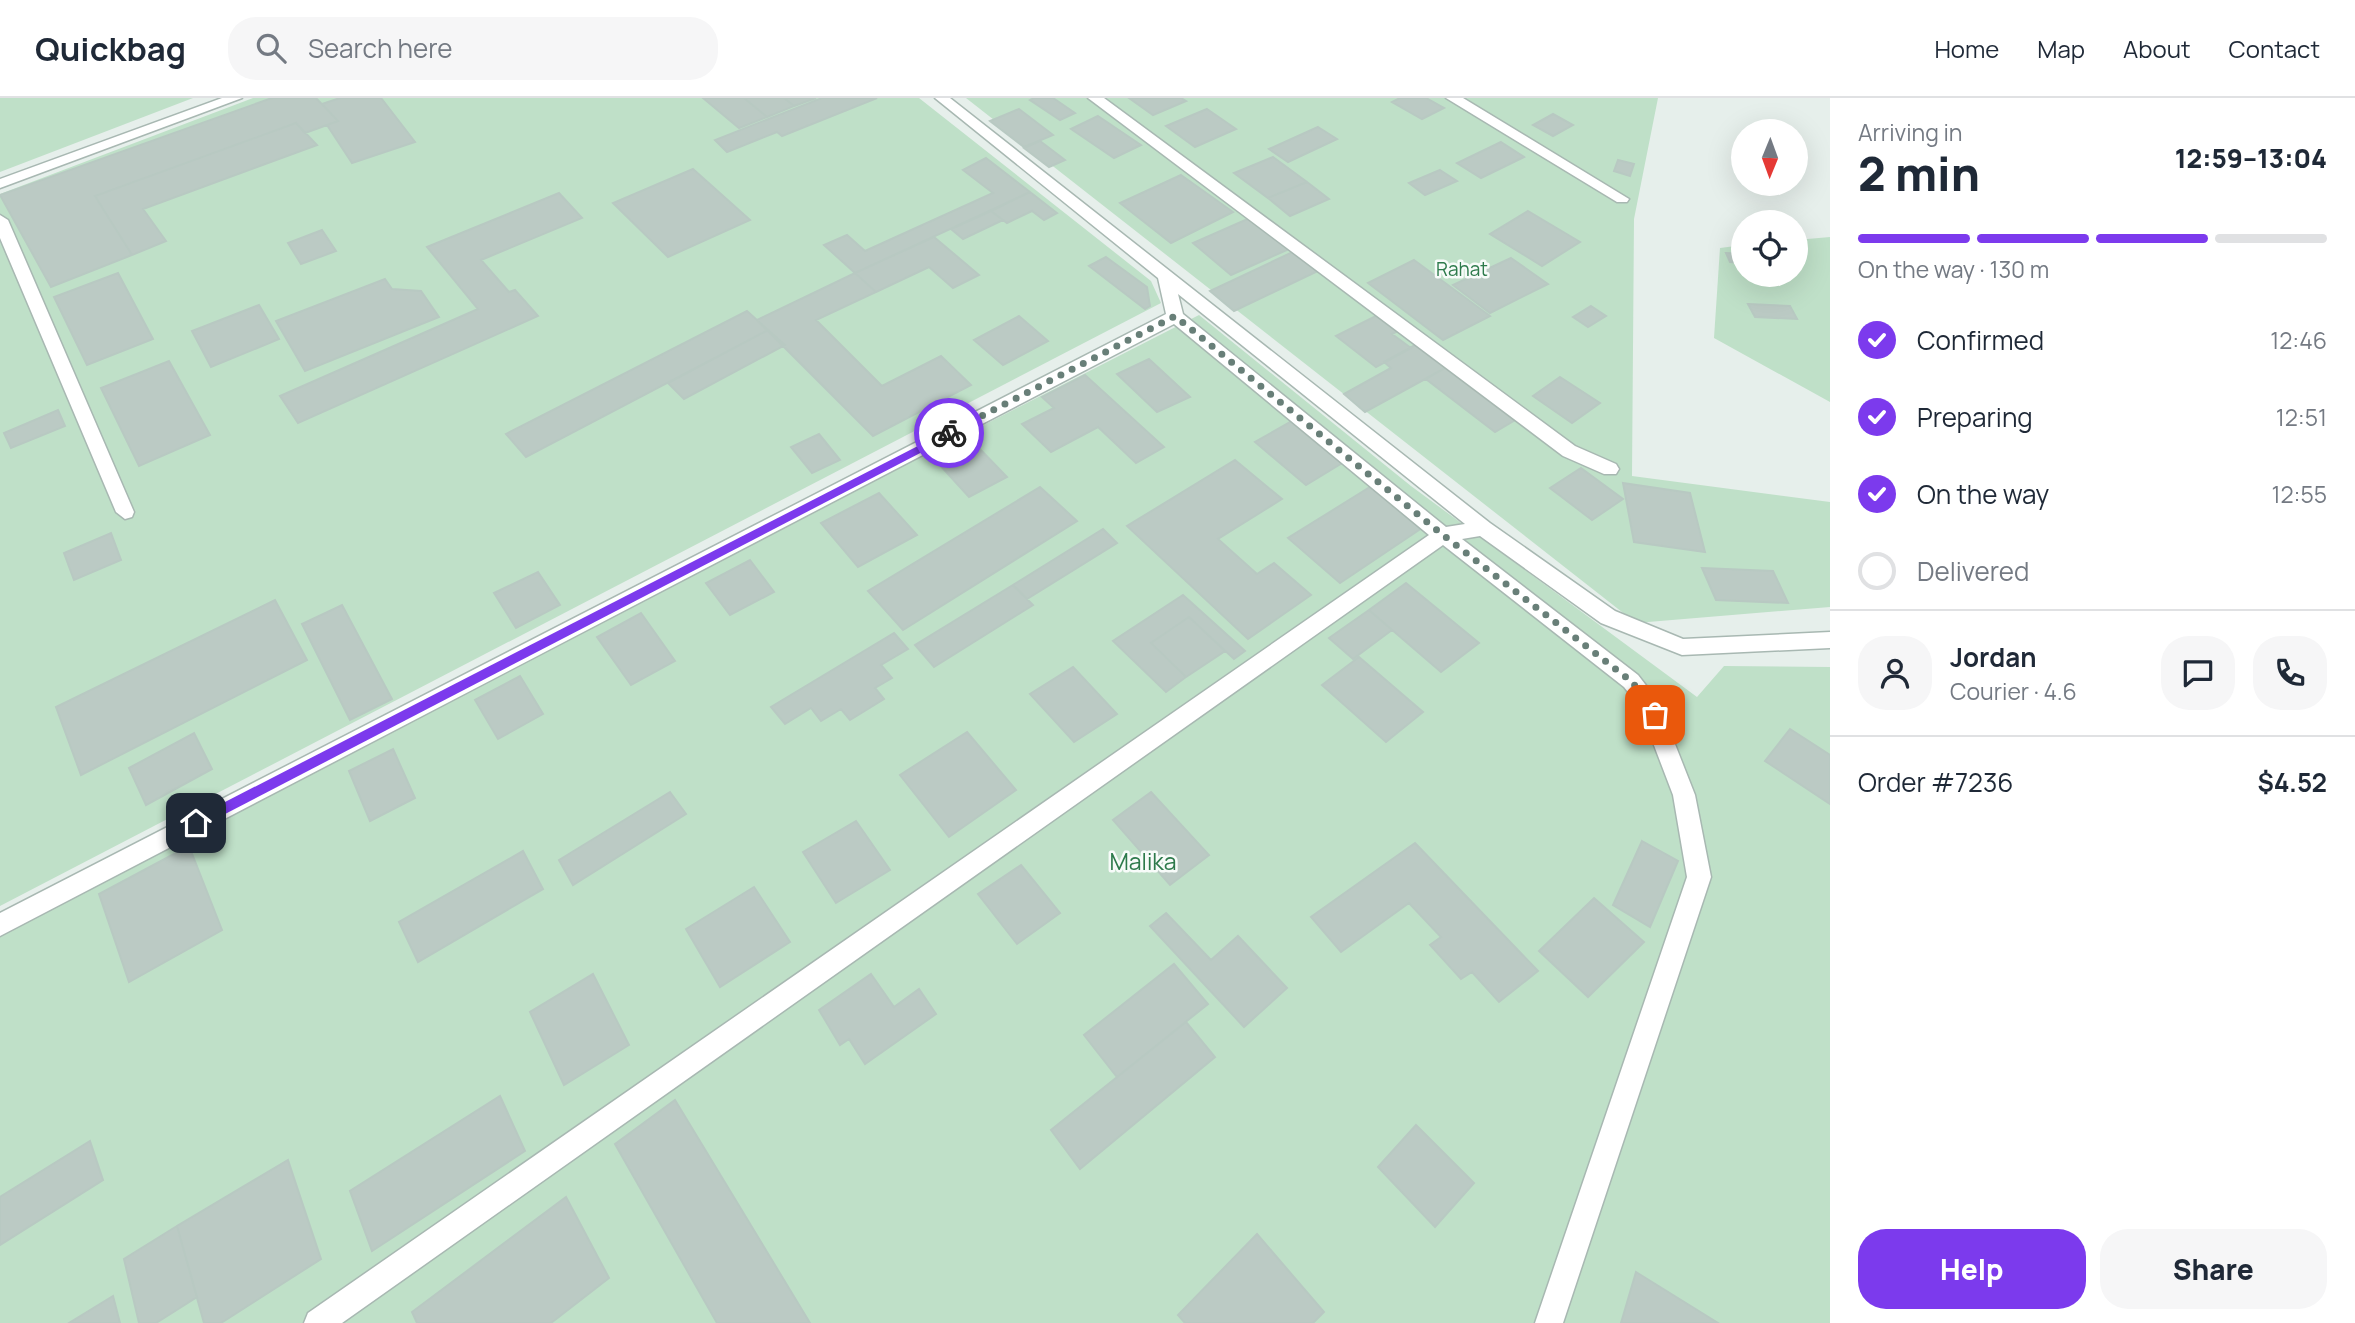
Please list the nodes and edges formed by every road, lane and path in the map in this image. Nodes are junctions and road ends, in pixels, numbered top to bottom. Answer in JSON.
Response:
{"nodes":[{"id":1,"x":235,"y":98,"type":"edge"},
{"id":2,"x":942,"y":98,"type":"edge"},
{"id":3,"x":1095,"y":98,"type":"edge"},
{"id":4,"x":1453,"y":98,"type":"edge"},
{"id":5,"x":0,"y":184,"type":"edge"},
{"id":6,"x":1622,"y":199,"type":"dead end"},
{"id":7,"x":0,"y":220,"type":"edge"},
{"id":8,"x":1165,"y":275,"type":"junction"},
{"id":9,"x":1175,"y":316,"type":"junction"},
{"id":10,"x":1610,"y":469,"type":"dead end"},
{"id":11,"x":125,"y":512,"type":"dead end"},
{"id":12,"x":1483,"y":528,"type":"junction"},
{"id":13,"x":1443,"y":535,"type":"junction"},
{"id":14,"x":1830,"y":640,"type":"edge"},
{"id":15,"x":0,"y":925,"type":"edge"},
{"id":16,"x":318,"y":1323,"type":"edge"},
{"id":17,"x":1549,"y":1323,"type":"edge"}],
"edges":[{"from":1,"to":5,"type":"street"},
{"from":2,"to":8,"type":"street"},
{"from":3,"to":10,"type":"street"},
{"from":4,"to":6,"type":"street"},
{"from":7,"to":11,"type":"street"},
{"from":8,"to":9,"type":"street"},
{"from":8,"to":12,"type":"street"},
{"from":9,"to":13,"type":"street"},
{"from":9,"to":15,"type":"street"},
{"from":12,"to":13,"type":"street"},
{"from":12,"to":14,"type":"street"},
{"from":13,"to":16,"type":"street"},
{"from":13,"to":17,"type":"street"}]}
